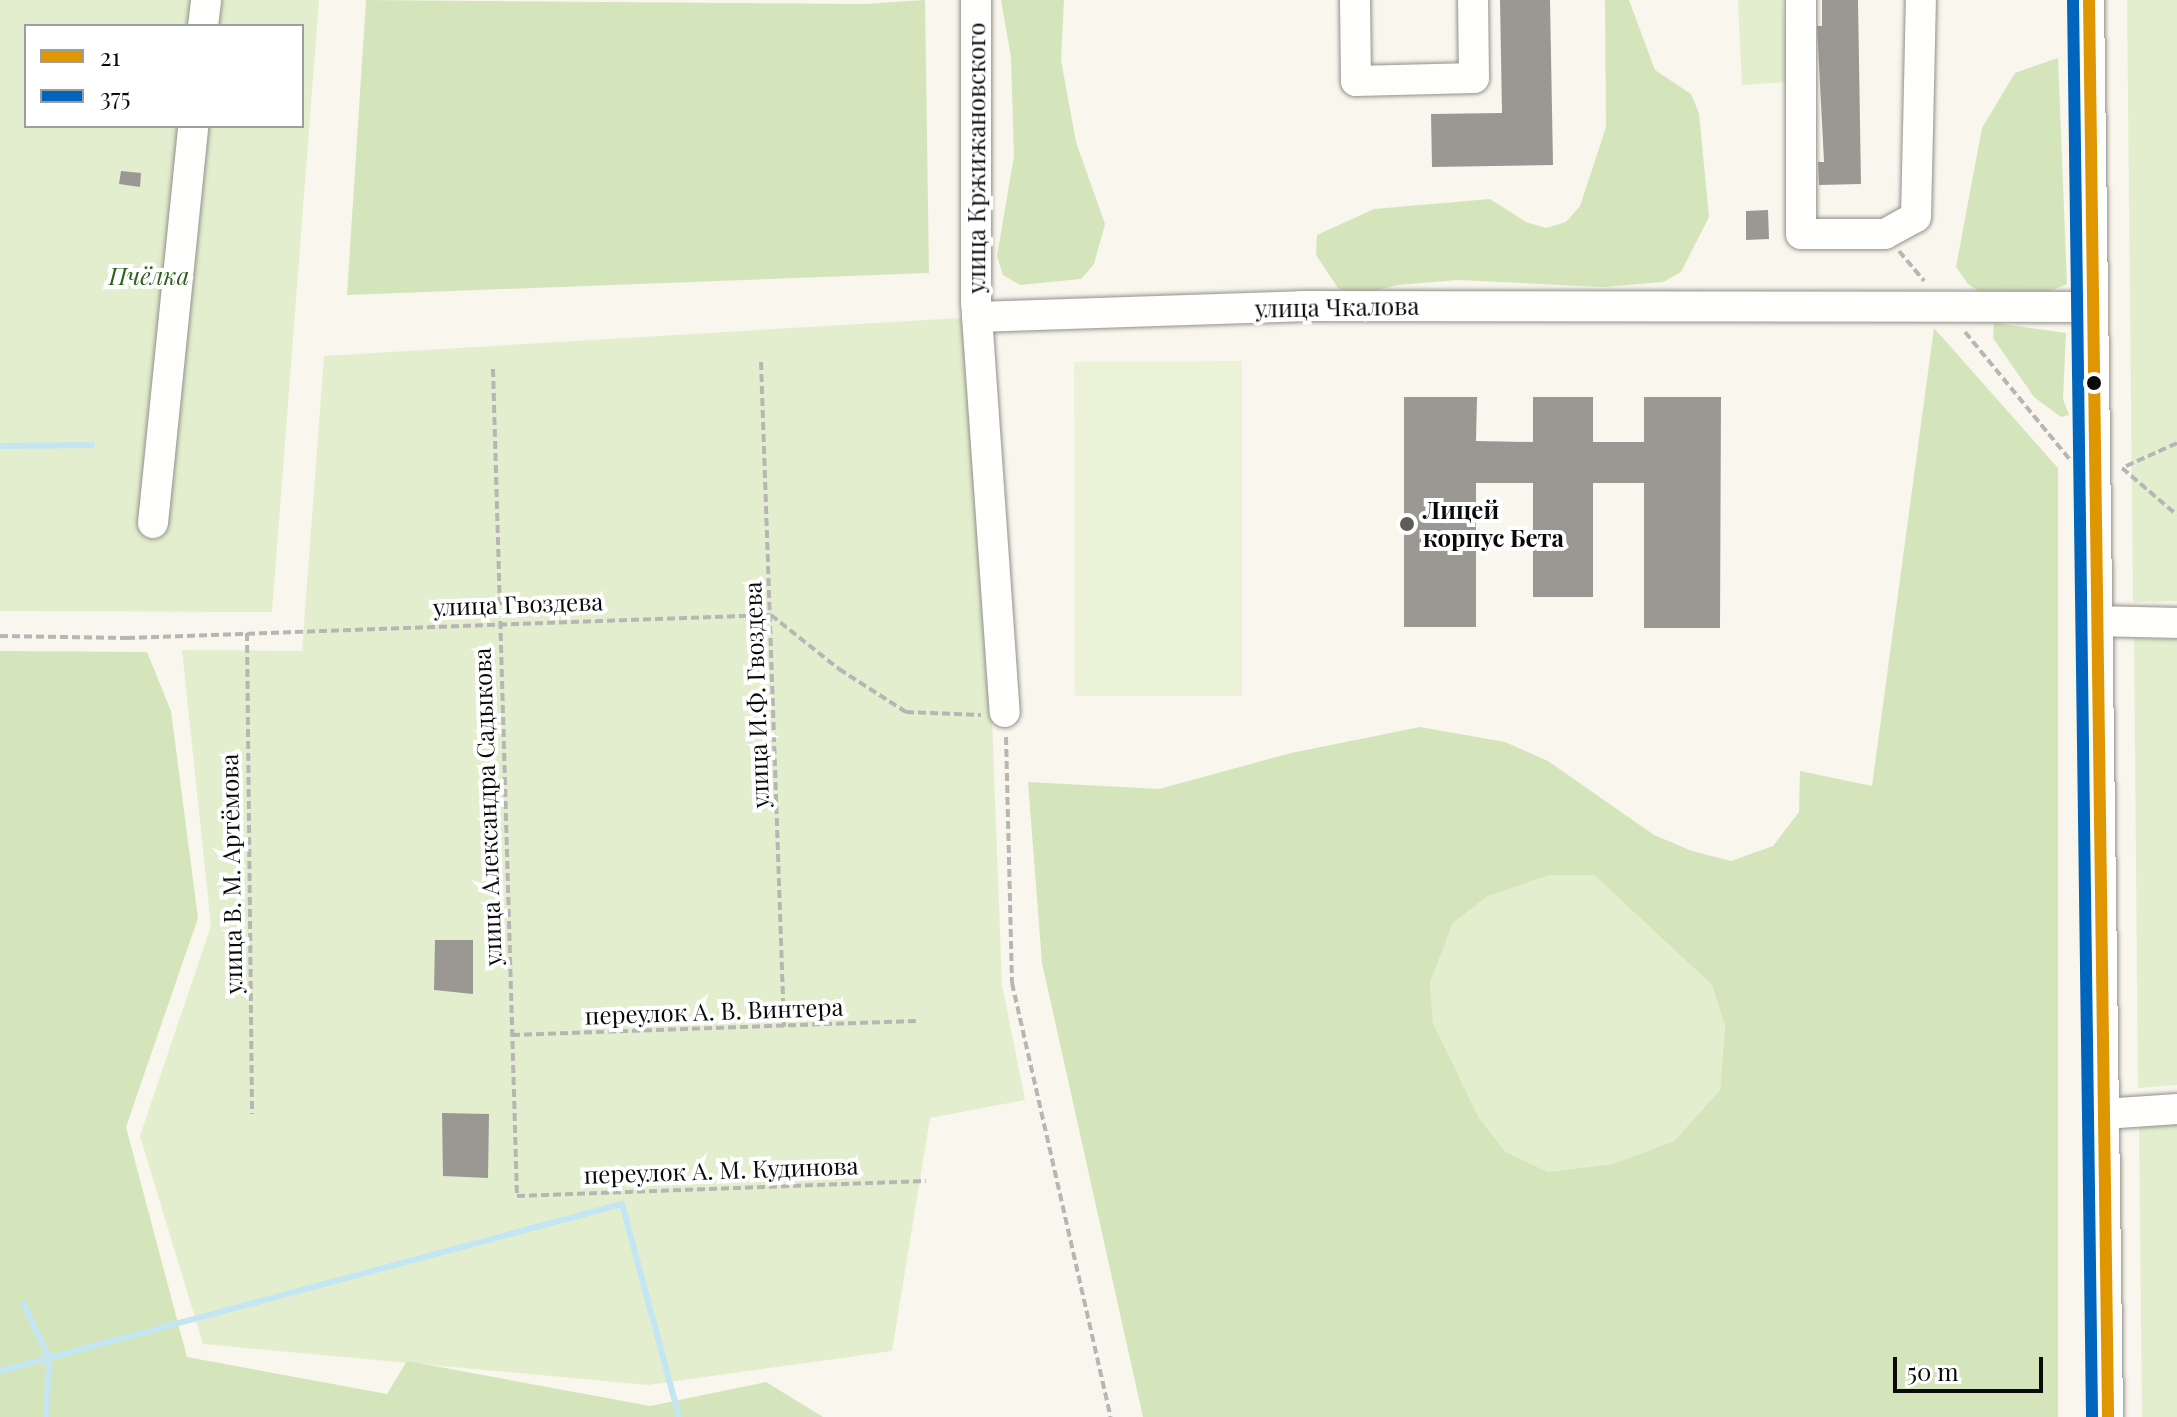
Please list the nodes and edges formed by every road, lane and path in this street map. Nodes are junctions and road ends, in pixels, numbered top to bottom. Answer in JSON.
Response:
{"nodes":[{"id":1,"x":206,"y":0,"type":"edge"},
{"id":2,"x":976,"y":0,"type":"edge"},
{"id":3,"x":1355,"y":0,"type":"edge"},
{"id":4,"x":1473,"y":0,"type":"edge"},
{"id":5,"x":1801,"y":0,"type":"edge"},
{"id":6,"x":1921,"y":0,"type":"edge"},
{"id":7,"x":2089,"y":0,"type":"edge"},
{"id":8,"x":203,"y":24,"type":"edge"},
{"id":9,"x":193,"y":128,"type":"edge"},
{"id":10,"x":1885,"y":234,"type":"junction"},
{"id":11,"x":1944,"y":307,"type":"junction"},
{"id":12,"x":2093,"y":307,"type":"junction"},
{"id":13,"x":977,"y":317,"type":"junction"},
{"id":14,"x":761,"y":362,"type":"dead end"},
{"id":15,"x":493,"y":369,"type":"dead end"},
{"id":16,"x":2177,"y":443,"type":"edge"},
{"id":17,"x":2076,"y":468,"type":"dead end"},
{"id":18,"x":2177,"y":515,"type":"edge"},
{"id":19,"x":153,"y":523,"type":"dead end"},
{"id":20,"x":771,"y":615,"type":"junction"},
{"id":21,"x":2097,"y":621,"type":"junction"},
{"id":22,"x":499,"y":622,"type":"junction"},
{"id":23,"x":2177,"y":623,"type":"edge"},
{"id":24,"x":247,"y":633,"type":"junction"},
{"id":25,"x":0,"y":636,"type":"edge"},
{"id":26,"x":1005,"y":712,"type":"junction"},
{"id":27,"x":916,"y":1021,"type":"dead end"},
{"id":28,"x":784,"y":1027,"type":"junction"},
{"id":29,"x":512,"y":1035,"type":"junction"},
{"id":30,"x":2177,"y":1109,"type":"edge"},
{"id":31,"x":252,"y":1114,"type":"dead end"},
{"id":32,"x":2104,"y":1114,"type":"junction"},
{"id":33,"x":926,"y":1181,"type":"dead end"},
{"id":34,"x":517,"y":1196,"type":"joint"},
{"id":35,"x":1111,"y":1417,"type":"edge"},
{"id":36,"x":2108,"y":1417,"type":"edge"}],
"edges":[{"from":1,"to":8,"type":"street"},
{"from":2,"to":13,"type":"street","name":"улица Кржижановского"},
{"from":3,"to":4,"type":"street"},
{"from":5,"to":10,"type":"street"},
{"from":6,"to":10,"type":"street"},
{"from":7,"to":12,"type":"street"},
{"from":9,"to":19,"type":"street"},
{"from":10,"to":11,"type":"path"},
{"from":11,"to":12,"type":"street","name":"улица Чкалова"},
{"from":11,"to":13,"type":"street","name":"улица Чкалова"},
{"from":11,"to":17,"type":"path"},
{"from":12,"to":21,"type":"street"},
{"from":13,"to":26,"type":"street"},
{"from":14,"to":20,"type":"path","name":"улица И.Ф. Гвоздева"},
{"from":15,"to":22,"type":"path","name":"улица Александра Садыкова"},
{"from":16,"to":18,"type":"path"},
{"from":20,"to":22,"type":"path","name":"улица Гвоздева"},
{"from":20,"to":26,"type":"path"},
{"from":20,"to":28,"type":"path","name":"улица И.Ф. Гвоздева"},
{"from":21,"to":23,"type":"street"},
{"from":21,"to":32,"type":"street"},
{"from":22,"to":24,"type":"path","name":"улица Гвоздева"},
{"from":22,"to":29,"type":"path","name":"улица Александра Садыкова"},
{"from":24,"to":25,"type":"path","name":"улица Гвоздева"},
{"from":24,"to":31,"type":"path","name":"улица В. М. Артёмова"},
{"from":26,"to":35,"type":"path"},
{"from":27,"to":28,"type":"path","name":"переулок А. В. Винтера"},
{"from":28,"to":29,"type":"path","name":"переулок А. В. Винтера"},
{"from":29,"to":34,"type":"path","name":"улица Александра Садыкова"},
{"from":30,"to":32,"type":"street"},
{"from":32,"to":36,"type":"street"},
{"from":33,"to":34,"type":"path","name":"переулок А. М. Кудинова"}]}
